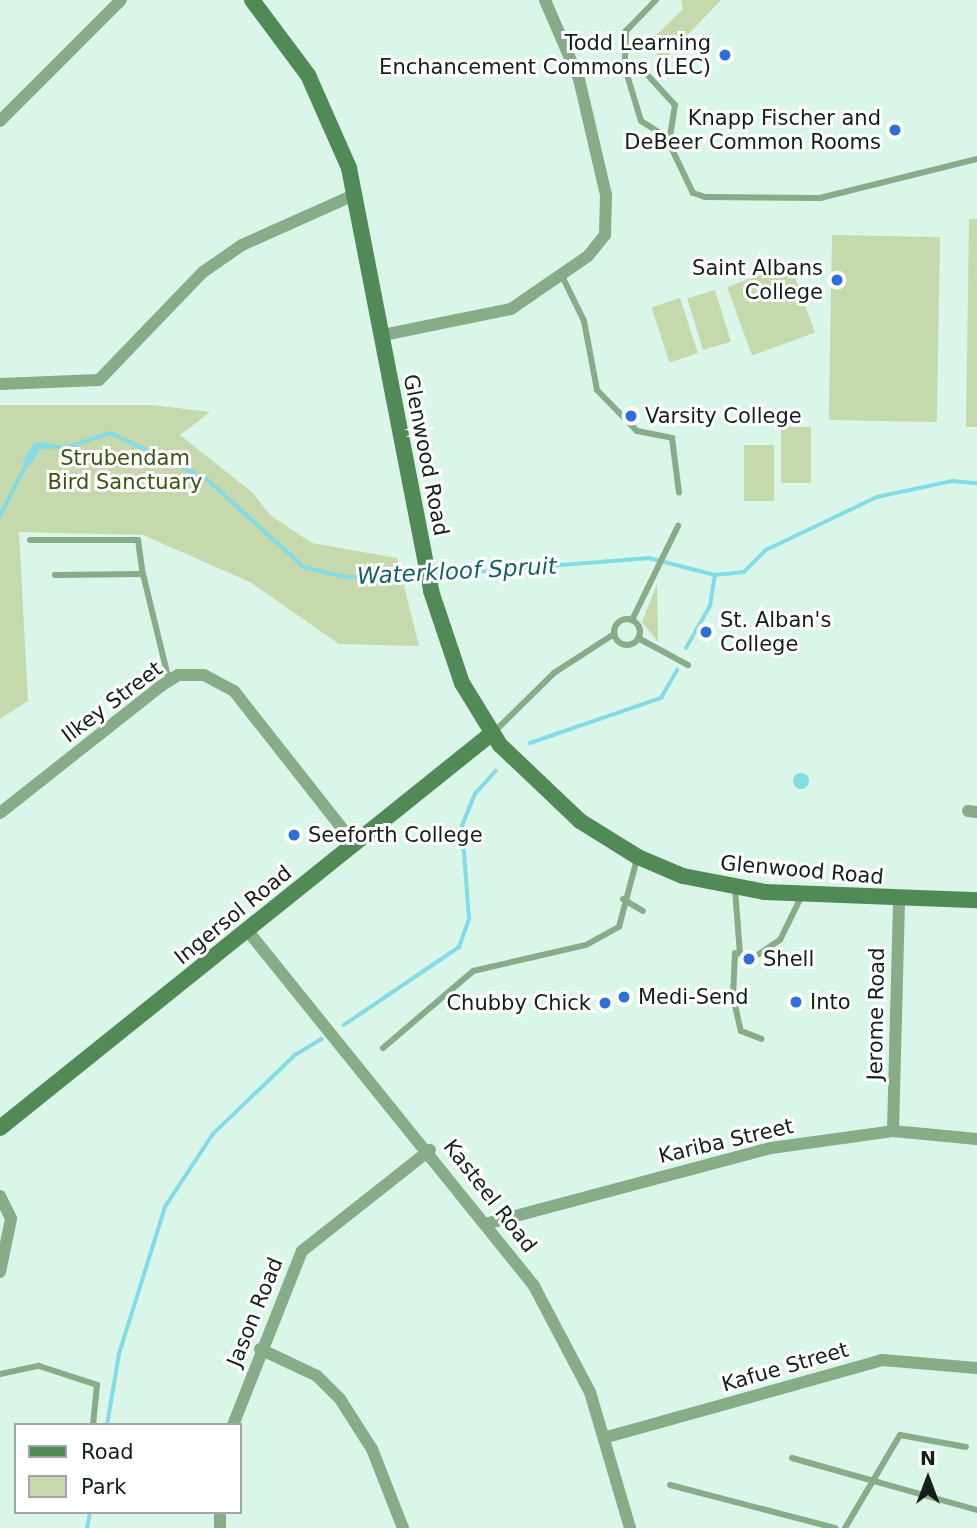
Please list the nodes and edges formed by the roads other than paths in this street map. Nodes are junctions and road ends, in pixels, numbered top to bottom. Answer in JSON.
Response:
{"nodes":[{"id":1,"x":121,"y":0,"type":"edge"},
{"id":2,"x":252,"y":0,"type":"edge"},
{"id":3,"x":545,"y":0,"type":"edge"},
{"id":4,"x":656,"y":0,"type":"edge"},
{"id":5,"x":625,"y":68,"type":"junction"},
{"id":6,"x":0,"y":121,"type":"edge"},
{"id":7,"x":667,"y":137,"type":"junction"},
{"id":8,"x":977,"y":159,"type":"edge"},
{"id":9,"x":356,"y":194,"type":"junction"},
{"id":10,"x":562,"y":276,"type":"junction"},
{"id":11,"x":383,"y":335,"type":"junction"},
{"id":12,"x":0,"y":384,"type":"edge"},
{"id":13,"x":679,"y":493,"type":"dead end"},
{"id":14,"x":678,"y":526,"type":"dead end"},
{"id":15,"x":30,"y":540,"type":"dead end"},
{"id":16,"x":143,"y":574,"type":"junction"},
{"id":17,"x":55,"y":575,"type":"dead end"},
{"id":18,"x":632,"y":620,"type":"junction"},
{"id":19,"x":614,"y":634,"type":"junction"},
{"id":20,"x":638,"y":638,"type":"junction"},
{"id":21,"x":688,"y":665,"type":"dead end"},
{"id":22,"x":169,"y":681,"type":"junction"},
{"id":23,"x":491,"y":734,"type":"junction"},
{"id":24,"x":0,"y":813,"type":"edge"},
{"id":25,"x":355,"y":845,"type":"junction"},
{"id":26,"x":638,"y":857,"type":"junction"},
{"id":27,"x":735,"y":889,"type":"junction"},
{"id":28,"x":802,"y":895,"type":"junction"},
{"id":29,"x":623,"y":899,"type":"junction"},
{"id":30,"x":899,"y":899,"type":"junction"},
{"id":31,"x":977,"y":900,"type":"edge"},
{"id":32,"x":643,"y":911,"type":"dead end"},
{"id":33,"x":247,"y":930,"type":"junction"},
{"id":34,"x":760,"y":954,"type":"dead end"},
{"id":35,"x":762,"y":1039,"type":"dead end"},
{"id":36,"x":383,"y":1048,"type":"dead end"},
{"id":37,"x":0,"y":1128,"type":"edge"},
{"id":38,"x":893,"y":1131,"type":"junction"},
{"id":39,"x":977,"y":1139,"type":"edge"},
{"id":40,"x":430,"y":1150,"type":"junction"},
{"id":41,"x":0,"y":1196,"type":"edge"},
{"id":42,"x":489,"y":1223,"type":"junction"},
{"id":43,"x":0,"y":1272,"type":"edge"},
{"id":44,"x":260,"y":1349,"type":"junction"},
{"id":45,"x":977,"y":1368,"type":"edge"},
{"id":46,"x":0,"y":1374,"type":"edge"},
{"id":47,"x":93,"y":1423,"type":"edge"},
{"id":48,"x":234,"y":1423,"type":"edge"},
{"id":49,"x":607,"y":1437,"type":"junction"},
{"id":50,"x":966,"y":1447,"type":"dead end"},
{"id":51,"x":792,"y":1458,"type":"dead end"},
{"id":52,"x":872,"y":1481,"type":"junction"},
{"id":53,"x":670,"y":1485,"type":"dead end"},
{"id":54,"x":977,"y":1510,"type":"edge"},
{"id":55,"x":403,"y":1528,"type":"edge"},
{"id":56,"x":630,"y":1528,"type":"edge"},
{"id":57,"x":835,"y":1528,"type":"edge"},
{"id":58,"x":845,"y":1528,"type":"edge"}],
"edges":[{"from":1,"to":6,"type":"street"},
{"from":2,"to":9,"type":"street","name":"Glenwood Road"},
{"from":3,"to":10,"type":"street"},
{"from":4,"to":5,"type":"lane"},
{"from":5,"to":7,"type":"lane"},
{"from":5,"to":7,"type":"lane"},
{"from":7,"to":8,"type":"lane"},
{"from":9,"to":11,"type":"street","name":"Glenwood Road"},
{"from":9,"to":12,"type":"street"},
{"from":10,"to":11,"type":"street"},
{"from":10,"to":13,"type":"lane"},
{"from":11,"to":23,"type":"street","name":"Glenwood Road"},
{"from":14,"to":18,"type":"lane"},
{"from":15,"to":16,"type":"lane"},
{"from":16,"to":17,"type":"lane"},
{"from":16,"to":22,"type":"lane"},
{"from":18,"to":19,"type":"lane"},
{"from":18,"to":20,"type":"lane"},
{"from":19,"to":20,"type":"lane"},
{"from":19,"to":23,"type":"lane"},
{"from":20,"to":21,"type":"lane"},
{"from":22,"to":24,"type":"street","name":"Ilkey Street"},
{"from":22,"to":25,"type":"street","name":"Ilkey Street"},
{"from":23,"to":25,"type":"street","name":"Ingersol Road"},
{"from":23,"to":26,"type":"street","name":"Glenwood Road"},
{"from":25,"to":33,"type":"street","name":"Ingersol Road"},
{"from":26,"to":27,"type":"street","name":"Glenwood Road"},
{"from":26,"to":29,"type":"lane"},
{"from":27,"to":28,"type":"street","name":"Glenwood Road"},
{"from":27,"to":35,"type":"lane"},
{"from":28,"to":30,"type":"street","name":"Glenwood Road"},
{"from":28,"to":34,"type":"lane"},
{"from":29,"to":32,"type":"lane"},
{"from":29,"to":36,"type":"lane"},
{"from":30,"to":31,"type":"street","name":"Glenwood Road"},
{"from":30,"to":38,"type":"street","name":"Jerome Road"},
{"from":33,"to":37,"type":"street","name":"Ingersol Road"},
{"from":33,"to":40,"type":"street","name":"Kasteel Road"},
{"from":38,"to":39,"type":"street","name":"Kariba Street"},
{"from":38,"to":42,"type":"street","name":"Kariba Street"},
{"from":40,"to":42,"type":"street","name":"Kasteel Road"},
{"from":40,"to":44,"type":"street","name":"Jason Road"},
{"from":41,"to":43,"type":"street"},
{"from":42,"to":49,"type":"street","name":"Kasteel Road"},
{"from":44,"to":48,"type":"street","name":"Jason Road"},
{"from":44,"to":55,"type":"street"},
{"from":45,"to":49,"type":"street","name":"Kafue Street"},
{"from":46,"to":47,"type":"lane"},
{"from":49,"to":56,"type":"street","name":"Kasteel Road"},
{"from":50,"to":52,"type":"lane"},
{"from":51,"to":52,"type":"lane"},
{"from":52,"to":54,"type":"lane"},
{"from":52,"to":58,"type":"lane"},
{"from":53,"to":57,"type":"lane"}]}
